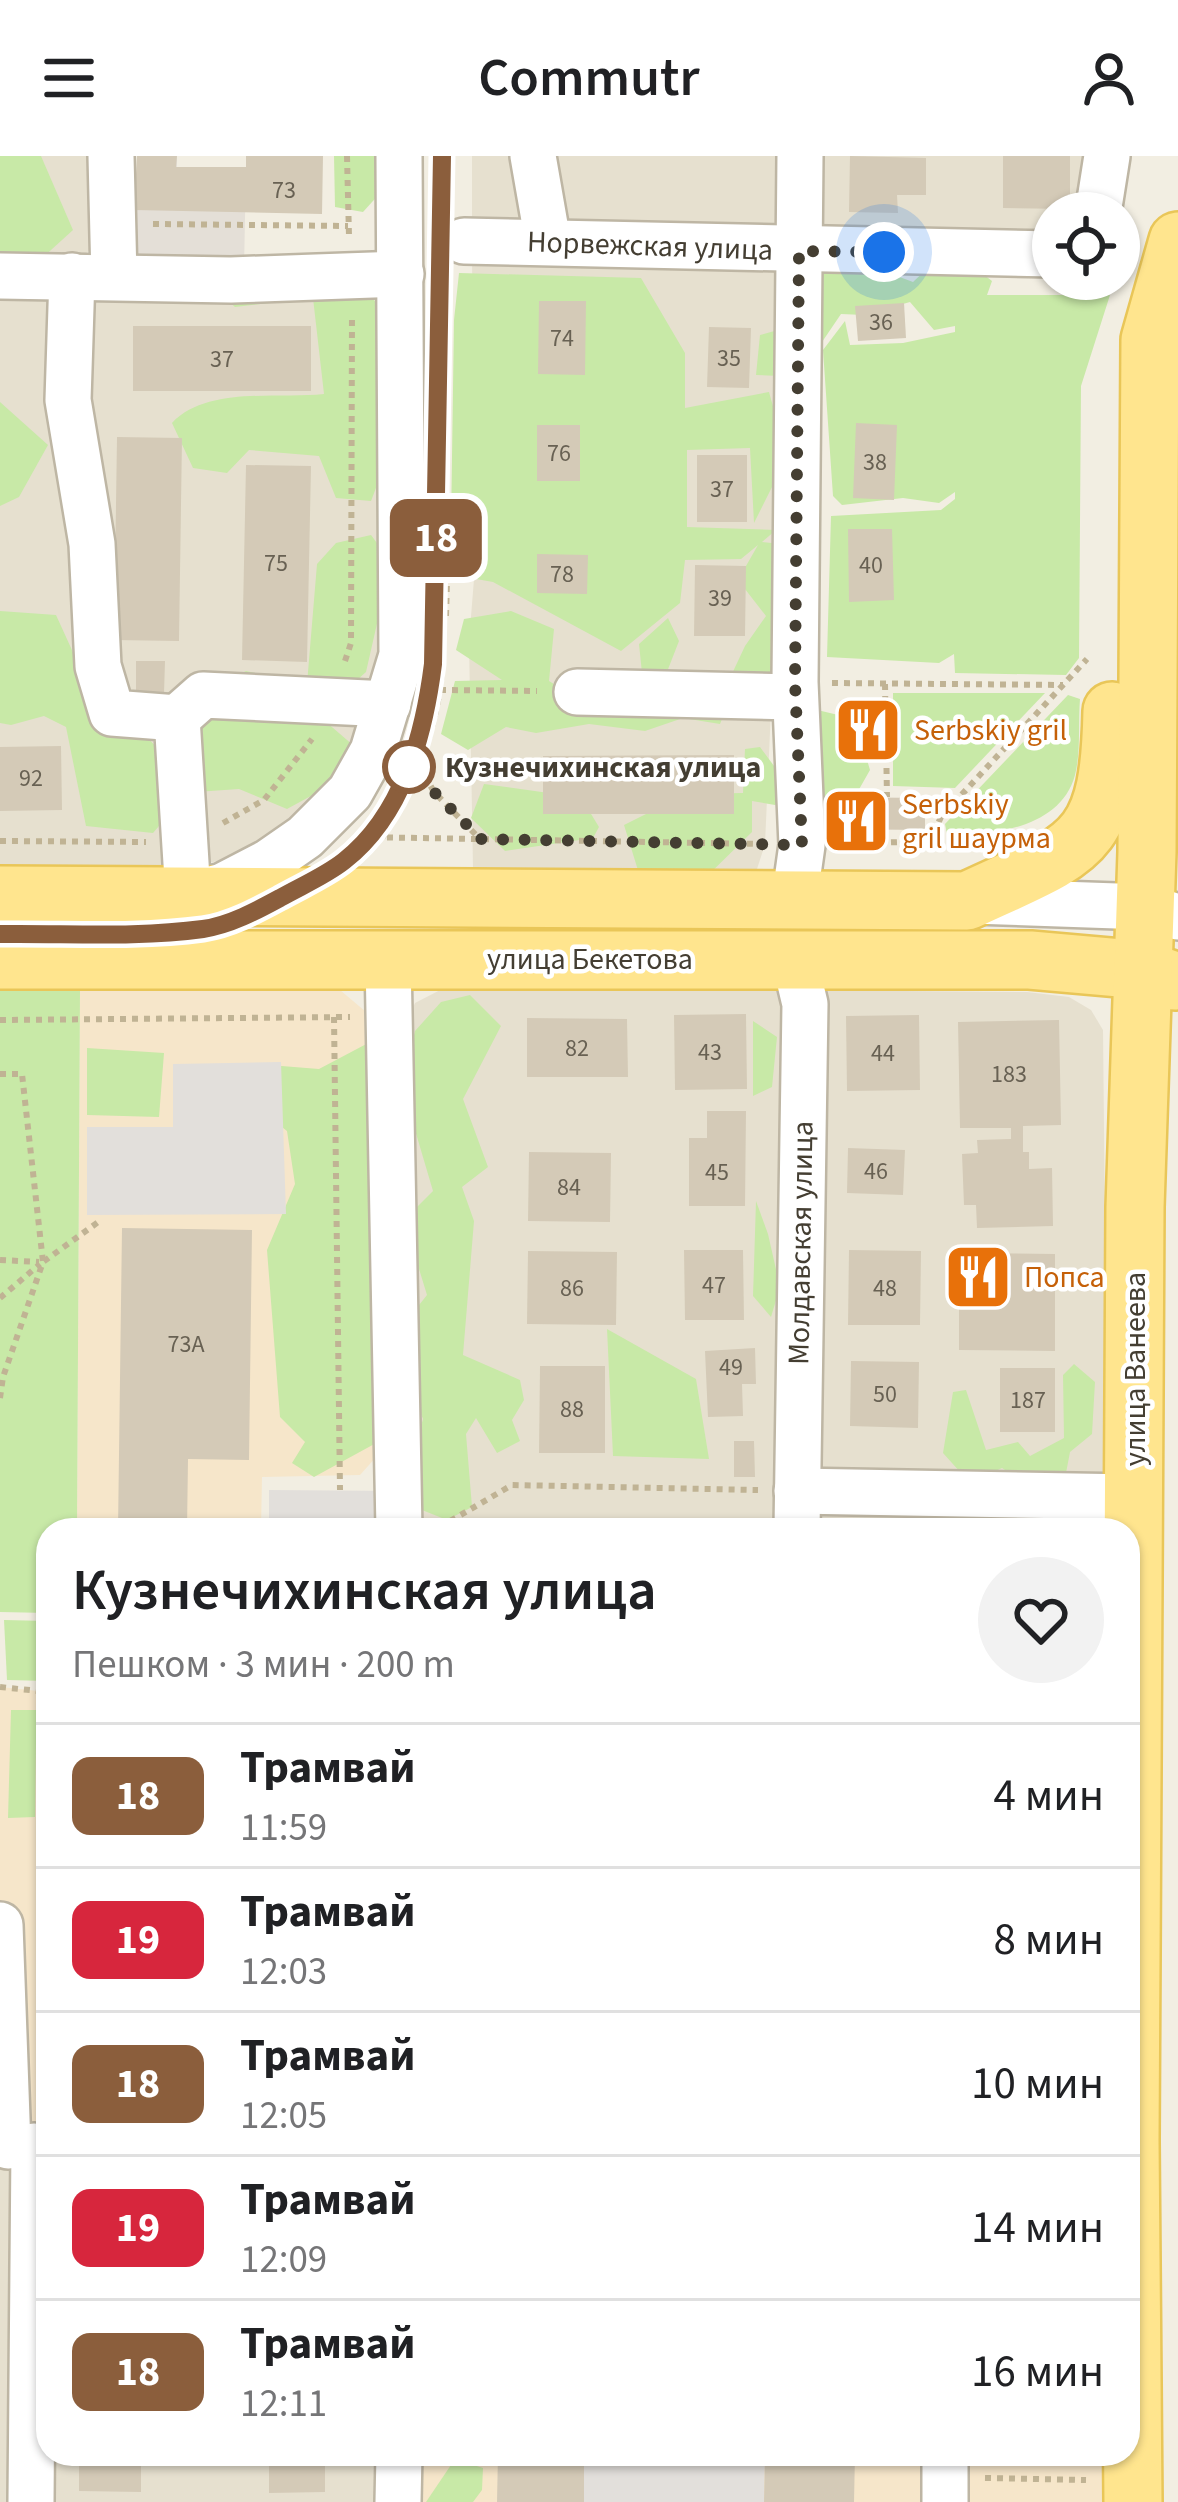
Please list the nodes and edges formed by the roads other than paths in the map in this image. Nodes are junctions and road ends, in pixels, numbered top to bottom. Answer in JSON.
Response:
{"nodes":[{"id":1,"x":111,"y":156,"type":"edge"},
{"id":2,"x":399,"y":156,"type":"edge"},
{"id":3,"x":533,"y":156,"type":"edge"},
{"id":4,"x":800,"y":156,"type":"edge"},
{"id":5,"x":1107,"y":156,"type":"edge"},
{"id":6,"x":1101,"y":192,"type":"edge"},
{"id":7,"x":464,"y":241,"type":"dead end"},
{"id":8,"x":1178,"y":241,"type":"edge"},
{"id":9,"x":548,"y":242,"type":"junction"},
{"id":10,"x":799,"y":251,"type":"junction"},
{"id":11,"x":1032,"y":254,"type":"edge"},
{"id":12,"x":401,"y":274,"type":"junction"},
{"id":13,"x":0,"y":276,"type":"edge"},
{"id":14,"x":93,"y":276,"type":"junction"},
{"id":15,"x":1149,"y":613,"type":"junction"},
{"id":16,"x":795,"y":690,"type":"junction"},
{"id":17,"x":577,"y":692,"type":"road end"},
{"id":18,"x":388,"y":704,"type":"junction"},
{"id":19,"x":177,"y":718,"type":"junction"},
{"id":20,"x":187,"y":869,"type":"junction"},
{"id":21,"x":0,"y":895,"type":"edge"},
{"id":22,"x":967,"y":901,"type":"junction"},
{"id":23,"x":794,"y":902,"type":"junction"},
{"id":24,"x":1162,"y":912,"type":"edge"},
{"id":25,"x":794,"y":958,"type":"junction"},
{"id":26,"x":0,"y":960,"type":"edge"},
{"id":27,"x":388,"y":960,"type":"junction"},
{"id":28,"x":1161,"y":976,"type":"edge"},
{"id":29,"x":1134,"y":1496,"type":"junction"},
{"id":30,"x":797,"y":1510,"type":"edge"},
{"id":31,"x":400,"y":1518,"type":"edge"},
{"id":32,"x":1134,"y":1518,"type":"edge"},
{"id":33,"x":0,"y":1925,"type":"edge"},
{"id":34,"x":1,"y":1953,"type":"edge"},
{"id":35,"x":22,"y":2146,"type":"edge"},
{"id":36,"x":399,"y":2466,"type":"edge"},
{"id":37,"x":31,"y":2502,"type":"edge"},
{"id":38,"x":398,"y":2502,"type":"edge"}],
"edges":[{"from":1,"to":14,"type":"street"},
{"from":2,"to":12,"type":"street"},
{"from":3,"to":9,"type":"street"},
{"from":4,"to":10,"type":"street"},
{"from":5,"to":6,"type":"street"},
{"from":7,"to":9,"type":"street","name":"Норвежская улица"},
{"from":8,"to":15,"type":"main road","name":"улица Ванеева"},
{"from":9,"to":10,"type":"street","name":"Норвежская улица"},
{"from":10,"to":11,"type":"street","name":"Норвежская улица"},
{"from":10,"to":16,"type":"street"},
{"from":12,"to":14,"type":"street"},
{"from":12,"to":18,"type":"street"},
{"from":13,"to":14,"type":"street"},
{"from":14,"to":19,"type":"street"},
{"from":15,"to":22,"type":"main road"},
{"from":15,"to":24,"type":"main road","name":"улица Ванеева"},
{"from":16,"to":17,"type":"street"},
{"from":16,"to":23,"type":"street"},
{"from":18,"to":19,"type":"street"},
{"from":18,"to":20,"type":"street"},
{"from":19,"to":20,"type":"street"},
{"from":20,"to":21,"type":"main road","name":"улица Бекетова"},
{"from":20,"to":23,"type":"main road","name":"улица Бекетова"},
{"from":22,"to":23,"type":"main road","name":"улица Бекетова"},
{"from":22,"to":24,"type":"street","name":"улица Бекетова"},
{"from":24,"to":28,"type":"main road","name":"улица Ванеева"},
{"from":25,"to":27,"type":"main road","name":"улица Бекетова"},
{"from":25,"to":28,"type":"main road","name":"улица Бекетова"},
{"from":25,"to":30,"type":"street","name":"Молдавская улица"},
{"from":26,"to":27,"type":"main road","name":"улица Бекетова"},
{"from":27,"to":31,"type":"street"},
{"from":28,"to":29,"type":"main road","name":"улица Ванеева"},
{"from":29,"to":30,"type":"street"},
{"from":29,"to":32,"type":"main road","name":"улица Ванеева"},
{"from":33,"to":34,"type":"street"},
{"from":34,"to":35,"type":"street"},
{"from":35,"to":37,"type":"street"},
{"from":36,"to":38,"type":"street"}]}
